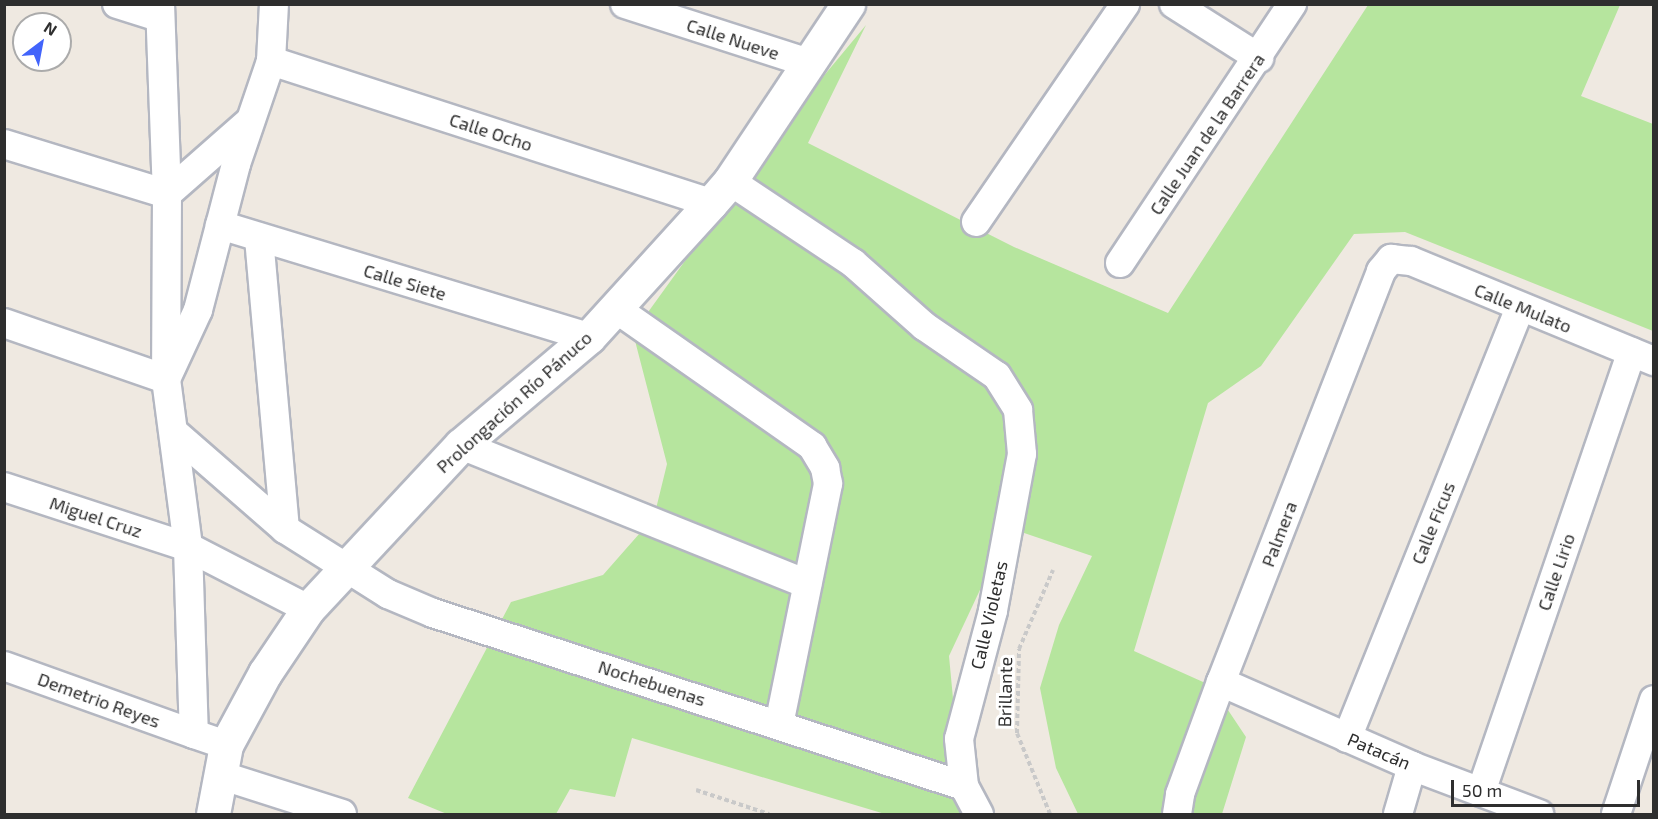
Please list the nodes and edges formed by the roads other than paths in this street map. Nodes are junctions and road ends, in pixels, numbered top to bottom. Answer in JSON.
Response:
{"nodes":[{"id":1,"x":117,"y":4,"type":"edge"},
{"id":2,"x":274,"y":4,"type":"edge"},
{"id":3,"x":625,"y":4,"type":"edge"},
{"id":4,"x":848,"y":4,"type":"edge"},
{"id":5,"x":1125,"y":4,"type":"edge"},
{"id":6,"x":1174,"y":4,"type":"edge"},
{"id":7,"x":1292,"y":4,"type":"edge"},
{"id":8,"x":160,"y":11,"type":"edge"},
{"id":9,"x":1259,"y":58,"type":"junction"},
{"id":10,"x":272,"y":61,"type":"junction"},
{"id":11,"x":806,"y":62,"type":"junction"},
{"id":12,"x":249,"y":122,"type":"junction"},
{"id":13,"x":4,"y":144,"type":"edge"},
{"id":14,"x":720,"y":192,"type":"junction"},
{"id":15,"x":167,"y":194,"type":"junction"},
{"id":16,"x":976,"y":222,"type":"dead end"},
{"id":17,"x":220,"y":225,"type":"junction"},
{"id":18,"x":259,"y":238,"type":"junction"},
{"id":19,"x":1392,"y":259,"type":"joint"},
{"id":20,"x":1120,"y":262,"type":"dead end"},
{"id":21,"x":1520,"y":307,"type":"junction"},
{"id":22,"x":615,"y":308,"type":"junction"},
{"id":23,"x":4,"y":323,"type":"edge"},
{"id":24,"x":589,"y":337,"type":"junction"},
{"id":25,"x":1643,"y":356,"type":"edge"},
{"id":26,"x":166,"y":379,"type":"junction"},
{"id":27,"x":1018,"y":411,"type":"joint"},
{"id":28,"x":176,"y":434,"type":"junction"},
{"id":29,"x":461,"y":445,"type":"junction"},
{"id":30,"x":4,"y":487,"type":"edge"},
{"id":31,"x":285,"y":529,"type":"junction"},
{"id":32,"x":188,"y":547,"type":"junction"},
{"id":33,"x":345,"y":567,"type":"junction"},
{"id":34,"x":807,"y":584,"type":"junction"},
{"id":35,"x":308,"y":609,"type":"junction"},
{"id":36,"x":4,"y":666,"type":"edge"},
{"id":37,"x":1221,"y":682,"type":"junction"},
{"id":38,"x":1653,"y":700,"type":"edge"},
{"id":39,"x":779,"y":724,"type":"junction"},
{"id":40,"x":194,"y":734,"type":"junction"},
{"id":41,"x":1347,"y":738,"type":"junction"},
{"id":42,"x":223,"y":760,"type":"junction"},
{"id":43,"x":1412,"y":766,"type":"junction"},
{"id":44,"x":964,"y":786,"type":"junction"},
{"id":45,"x":1481,"y":792,"type":"junction"},
{"id":46,"x":213,"y":814,"type":"edge"},
{"id":47,"x":342,"y":814,"type":"edge"},
{"id":48,"x":979,"y":814,"type":"edge"},
{"id":49,"x":1177,"y":814,"type":"edge"},
{"id":50,"x":1398,"y":814,"type":"edge"},
{"id":51,"x":1539,"y":814,"type":"edge"},
{"id":52,"x":1616,"y":814,"type":"edge"}],
"edges":[{"from":1,"to":8,"type":"street"},
{"from":2,"to":10,"type":"street"},
{"from":3,"to":11,"type":"street","name":"Calle Nueve"},
{"from":4,"to":11,"type":"street","name":"Prolongación Río Pánuco"},
{"from":5,"to":16,"type":"street"},
{"from":6,"to":9,"type":"street"},
{"from":7,"to":9,"type":"street","name":"Calle Juan de la Barrera"},
{"from":8,"to":15,"type":"street"},
{"from":9,"to":20,"type":"street","name":"Calle Juan de la Barrera"},
{"from":10,"to":12,"type":"street"},
{"from":10,"to":14,"type":"street","name":"Calle Ocho"},
{"from":11,"to":14,"type":"street","name":"Prolongación Río Pánuco"},
{"from":12,"to":15,"type":"street"},
{"from":12,"to":17,"type":"street"},
{"from":13,"to":15,"type":"street"},
{"from":14,"to":22,"type":"street","name":"Prolongación Río Pánuco"},
{"from":14,"to":27,"type":"street","name":"Calle Ocho"},
{"from":15,"to":26,"type":"street"},
{"from":17,"to":18,"type":"street","name":"Calle Siete"},
{"from":17,"to":26,"type":"street"},
{"from":18,"to":24,"type":"street","name":"Calle Siete"},
{"from":18,"to":31,"type":"street"},
{"from":19,"to":21,"type":"street","name":"Calle Mulato"},
{"from":19,"to":37,"type":"street","name":"Palmera"},
{"from":21,"to":25,"type":"street","name":"Calle Mulato"},
{"from":21,"to":41,"type":"street","name":"Calle Ficus"},
{"from":22,"to":24,"type":"street","name":"Prolongación Río Pánuco"},
{"from":22,"to":34,"type":"street"},
{"from":23,"to":26,"type":"street"},
{"from":24,"to":29,"type":"street","name":"Prolongación Río Pánuco"},
{"from":25,"to":45,"type":"street","name":"Calle Lirio"},
{"from":26,"to":28,"type":"street"},
{"from":27,"to":44,"type":"street","name":"Calle Violetas"},
{"from":28,"to":31,"type":"street","name":"Nochebuenas"},
{"from":28,"to":32,"type":"street"},
{"from":29,"to":33,"type":"street","name":"Prolongación Río Pánuco"},
{"from":29,"to":34,"type":"street"},
{"from":30,"to":32,"type":"street","name":"Miguel Cruz"},
{"from":31,"to":33,"type":"street","name":"Nochebuenas"},
{"from":32,"to":35,"type":"street","name":"Miguel Cruz"},
{"from":32,"to":40,"type":"street"},
{"from":33,"to":35,"type":"street","name":"Prolongación Río Pánuco"},
{"from":33,"to":39,"type":"street","name":"Nochebuenas"},
{"from":34,"to":39,"type":"street"},
{"from":35,"to":42,"type":"street","name":"Prolongación Río Pánuco"},
{"from":36,"to":40,"type":"street","name":"Demetrio Reyes"},
{"from":37,"to":41,"type":"street","name":"Patacán"},
{"from":37,"to":49,"type":"street","name":"Palmera"},
{"from":38,"to":52,"type":"street"},
{"from":39,"to":44,"type":"street","name":"Nochebuenas"},
{"from":40,"to":42,"type":"street","name":"Demetrio Reyes"},
{"from":41,"to":43,"type":"street","name":"Patacán"},
{"from":42,"to":46,"type":"street","name":"Prolongación Río Pánuco"},
{"from":42,"to":47,"type":"street","name":"Demetrio Reyes"},
{"from":43,"to":45,"type":"street","name":"Patacán"},
{"from":43,"to":50,"type":"street"},
{"from":44,"to":48,"type":"street","name":"Calle Violetas"},
{"from":45,"to":51,"type":"street","name":"Patacán"}]}
